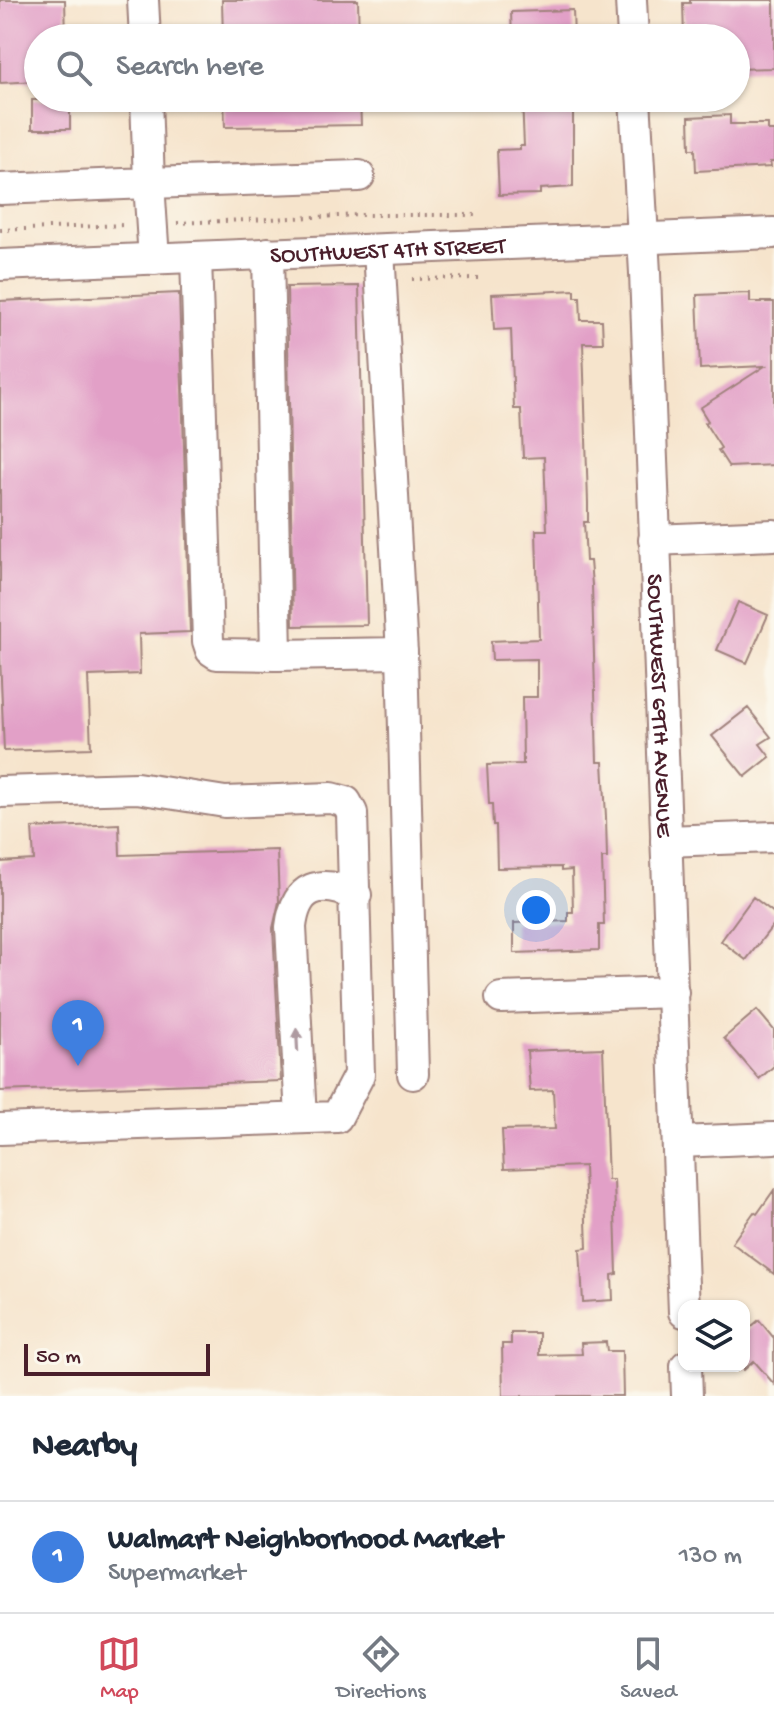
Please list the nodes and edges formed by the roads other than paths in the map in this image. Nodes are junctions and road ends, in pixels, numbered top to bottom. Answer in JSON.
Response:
{"nodes":[{"id":1,"x":143,"y":0,"type":"edge"},
{"id":2,"x":631,"y":0,"type":"edge"},
{"id":3,"x":144,"y":24,"type":"edge"},
{"id":4,"x":632,"y":24,"type":"edge"},
{"id":5,"x":146,"y":112,"type":"edge"},
{"id":6,"x":636,"y":112,"type":"edge"},
{"id":7,"x":359,"y":176,"type":"dead end"},
{"id":8,"x":149,"y":183,"type":"junction"},
{"id":9,"x":0,"y":189,"type":"edge"},
{"id":10,"x":774,"y":233,"type":"edge"},
{"id":11,"x":642,"y":239,"type":"junction"},
{"id":12,"x":379,"y":250,"type":"junction"},
{"id":13,"x":268,"y":253,"type":"junction"},
{"id":14,"x":196,"y":257,"type":"junction"},
{"id":15,"x":154,"y":259,"type":"junction"},
{"id":16,"x":0,"y":265,"type":"edge"},
{"id":17,"x":774,"y":535,"type":"edge"},
{"id":18,"x":654,"y":540,"type":"junction"},
{"id":19,"x":402,"y":653,"type":"junction"},
{"id":20,"x":276,"y":655,"type":"junction"},
{"id":21,"x":0,"y":792,"type":"edge"},
{"id":22,"x":774,"y":837,"type":"edge"},
{"id":23,"x":666,"y":841,"type":"junction"},
{"id":24,"x":356,"y":895,"type":"junction"},
{"id":25,"x":673,"y":992,"type":"junction"},
{"id":26,"x":501,"y":998,"type":"dead end"},
{"id":27,"x":413,"y":1074,"type":"dead end"},
{"id":28,"x":301,"y":1118,"type":"junction"},
{"id":29,"x":0,"y":1129,"type":"edge"},
{"id":30,"x":774,"y":1138,"type":"edge"},
{"id":31,"x":679,"y":1142,"type":"junction"},
{"id":32,"x":684,"y":1300,"type":"edge"},
{"id":33,"x":686,"y":1372,"type":"edge"},
{"id":34,"x":687,"y":1396,"type":"edge"}],
"edges":[{"from":1,"to":3,"type":"street"},
{"from":2,"to":4,"type":"street"},
{"from":5,"to":8,"type":"street"},
{"from":6,"to":11,"type":"street","name":"SOUTHWEST 69TH AVENUE"},
{"from":7,"to":8,"type":"street"},
{"from":8,"to":9,"type":"street"},
{"from":8,"to":15,"type":"street"},
{"from":10,"to":11,"type":"street","name":"SOUTHWEST 4TH STREET"},
{"from":11,"to":12,"type":"street","name":"SOUTHWEST 4TH STREET"},
{"from":11,"to":18,"type":"street","name":"SOUTHWEST 69TH AVENUE"},
{"from":12,"to":13,"type":"street","name":"SOUTHWEST 4TH STREET"},
{"from":12,"to":19,"type":"street"},
{"from":13,"to":14,"type":"street","name":"SOUTHWEST 4TH STREET"},
{"from":13,"to":20,"type":"street"},
{"from":14,"to":15,"type":"street","name":"SOUTHWEST 4TH STREET"},
{"from":14,"to":20,"type":"street"},
{"from":15,"to":16,"type":"street","name":"SOUTHWEST 4TH STREET"},
{"from":17,"to":18,"type":"street"},
{"from":18,"to":23,"type":"street","name":"SOUTHWEST 69TH AVENUE"},
{"from":19,"to":20,"type":"street"},
{"from":19,"to":27,"type":"street"},
{"from":21,"to":24,"type":"street"},
{"from":22,"to":23,"type":"street"},
{"from":23,"to":25,"type":"street","name":"SOUTHWEST 69TH AVENUE"},
{"from":24,"to":28,"type":"street"},
{"from":28,"to":24,"type":"street","one_way":true},
{"from":25,"to":26,"type":"street"},
{"from":25,"to":31,"type":"street","name":"SOUTHWEST 69TH AVENUE"},
{"from":28,"to":29,"type":"street"},
{"from":30,"to":31,"type":"street"},
{"from":31,"to":32,"type":"street","name":"SOUTHWEST 69TH AVENUE"},
{"from":33,"to":34,"type":"street"}]}
